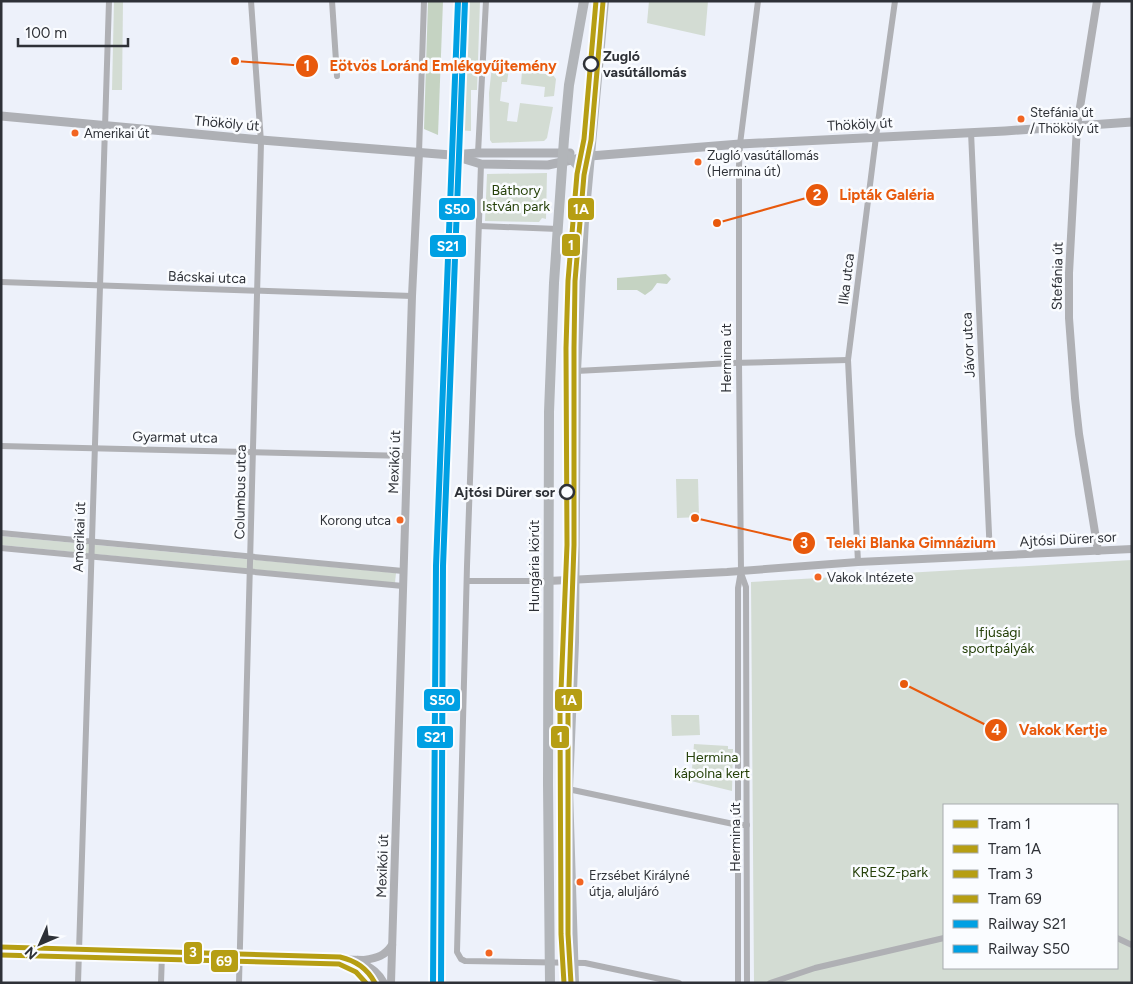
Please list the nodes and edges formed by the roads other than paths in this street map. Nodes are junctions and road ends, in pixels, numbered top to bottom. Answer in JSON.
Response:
{"nodes":[{"id":1,"x":109,"y":1,"type":"edge"},
{"id":2,"x":251,"y":1,"type":"edge"},
{"id":3,"x":332,"y":1,"type":"edge"},
{"id":4,"x":424,"y":1,"type":"edge"},
{"id":5,"x":486,"y":1,"type":"edge"},
{"id":6,"x":584,"y":1,"type":"edge"},
{"id":7,"x":604,"y":1,"type":"edge"},
{"id":8,"x":758,"y":1,"type":"edge"},
{"id":9,"x":895,"y":1,"type":"edge"},
{"id":10,"x":1097,"y":1,"type":"edge"},
{"id":11,"x":337,"y":76,"type":"dead end"},
{"id":12,"x":1,"y":116,"type":"edge"},
{"id":13,"x":1132,"y":122,"type":"edge"},
{"id":14,"x":105,"y":125,"type":"junction"},
{"id":15,"x":1077,"y":126,"type":"junction"},
{"id":16,"x":971,"y":132,"type":"junction"},
{"id":17,"x":876,"y":137,"type":"junction"},
{"id":18,"x":260,"y":140,"type":"junction"},
{"id":19,"x":740,"y":144,"type":"junction"},
{"id":20,"x":420,"y":153,"type":"junction"},
{"id":21,"x":478,"y":153,"type":"junction"},
{"id":22,"x":451,"y":156,"type":"junction"},
{"id":23,"x":590,"y":156,"type":"junction"},
{"id":24,"x":563,"y":158,"type":"junction"},
{"id":25,"x":573,"y":160,"type":"junction"},
{"id":26,"x":481,"y":164,"type":"junction"},
{"id":27,"x":584,"y":221,"type":"junction"},
{"id":28,"x":479,"y":226,"type":"junction"},
{"id":29,"x":558,"y":229,"type":"junction"},
{"id":30,"x":1,"y":282,"type":"edge"},
{"id":31,"x":100,"y":286,"type":"junction"},
{"id":32,"x":257,"y":291,"type":"junction"},
{"id":33,"x":412,"y":296,"type":"junction"},
{"id":34,"x":848,"y":360,"type":"junction"},
{"id":35,"x":739,"y":363,"type":"junction"},
{"id":36,"x":576,"y":371,"type":"junction"},
{"id":37,"x":1,"y":446,"type":"edge"},
{"id":38,"x":94,"y":448,"type":"junction"},
{"id":39,"x":253,"y":452,"type":"junction"},
{"id":40,"x":407,"y":456,"type":"junction"},
{"id":41,"x":1,"y":533,"type":"edge"},
{"id":42,"x":91,"y":542,"type":"junction"},
{"id":43,"x":1,"y":548,"type":"edge"},
{"id":44,"x":1132,"y":549,"type":"edge"},
{"id":45,"x":1098,"y":551,"type":"junction"},
{"id":46,"x":990,"y":556,"type":"junction"},
{"id":47,"x":91,"y":557,"type":"junction"},
{"id":48,"x":251,"y":557,"type":"junction"},
{"id":49,"x":858,"y":562,"type":"junction"},
{"id":50,"x":403,"y":571,"type":"junction"},
{"id":51,"x":250,"y":572,"type":"junction"},
{"id":52,"x":741,"y":572,"type":"junction"},
{"id":53,"x":467,"y":581,"type":"junction"},
{"id":54,"x":548,"y":581,"type":"junction"},
{"id":55,"x":574,"y":581,"type":"junction"},
{"id":56,"x":403,"y":586,"type":"junction"},
{"id":57,"x":568,"y":789,"type":"junction"},
{"id":58,"x":738,"y":825,"type":"junction"},
{"id":59,"x":747,"y":825,"type":"junction"},
{"id":60,"x":943,"y":938,"type":"edge"},
{"id":61,"x":1118,"y":938,"type":"edge"},
{"id":62,"x":392,"y":945,"type":"junction"},
{"id":63,"x":1132,"y":945,"type":"edge"},
{"id":64,"x":1,"y":947,"type":"edge"},
{"id":65,"x":35,"y":951,"type":"junction"},
{"id":66,"x":78,"y":952,"type":"junction"},
{"id":67,"x":1,"y":953,"type":"edge"},
{"id":68,"x":162,"y":954,"type":"junction"},
{"id":69,"x":240,"y":956,"type":"junction"},
{"id":70,"x":356,"y":959,"type":"junction"},
{"id":71,"x":550,"y":963,"type":"junction"},
{"id":72,"x":574,"y":963,"type":"junction"},
{"id":73,"x":661,"y":981,"type":"edge"},
{"id":74,"x":78,"y":983,"type":"edge"},
{"id":75,"x":161,"y":983,"type":"edge"},
{"id":76,"x":239,"y":983,"type":"edge"},
{"id":77,"x":384,"y":983,"type":"edge"},
{"id":78,"x":391,"y":983,"type":"edge"},
{"id":79,"x":550,"y":983,"type":"edge"},
{"id":80,"x":574,"y":983,"type":"edge"},
{"id":81,"x":679,"y":983,"type":"edge"},
{"id":82,"x":738,"y":983,"type":"edge"},
{"id":83,"x":747,"y":983,"type":"edge"},
{"id":84,"x":770,"y":983,"type":"edge"}],
"edges":[{"from":1,"to":14,"type":"street","name":"Amerikai út"},
{"from":2,"to":18,"type":"street","name":"Columbus utca"},
{"from":3,"to":11,"type":"street"},
{"from":4,"to":20,"type":"street","name":"Mexikói út"},
{"from":5,"to":21,"type":"street"},
{"from":6,"to":24,"type":"main road","name":"Hungária körút"},
{"from":7,"to":23,"type":"main road"},
{"from":8,"to":19,"type":"street","name":"Hermina út"},
{"from":9,"to":17,"type":"street","name":"Ilka utca"},
{"from":10,"to":15,"type":"street","name":"Stefánia út"},
{"from":12,"to":14,"type":"main road","name":"Thököly út"},
{"from":13,"to":15,"type":"main road","name":"Thököly út"},
{"from":14,"to":18,"type":"main road","name":"Thököly út"},
{"from":14,"to":31,"type":"street","name":"Amerikai út"},
{"from":15,"to":16,"type":"main road","name":"Thököly út"},
{"from":15,"to":45,"type":"street","name":"Stefánia út"},
{"from":16,"to":17,"type":"main road","name":"Thököly út"},
{"from":16,"to":46,"type":"street","name":"Jávor utca"},
{"from":17,"to":19,"type":"main road","name":"Thököly út"},
{"from":17,"to":34,"type":"street","name":"Ilka utca"},
{"from":18,"to":20,"type":"main road","name":"Thököly út"},
{"from":18,"to":32,"type":"street","name":"Columbus utca"},
{"from":19,"to":23,"type":"main road","name":"Thököly út"},
{"from":19,"to":35,"type":"street","name":"Hermina út"},
{"from":20,"to":22,"type":"main road","name":"Thököly út"},
{"from":20,"to":33,"type":"street","name":"Mexikói út"},
{"from":21,"to":22,"type":"main road","name":"Thököly út"},
{"from":21,"to":24,"type":"main road","name":"Thököly út"},
{"from":22,"to":26,"type":"main road","name":"Thököly út"},
{"from":23,"to":24,"type":"main road","name":"Thököly út"},
{"from":23,"to":25,"type":"main road","name":"Thököly út"},
{"from":23,"to":27,"type":"main road"},
{"from":24,"to":25,"type":"main road"},
{"from":24,"to":26,"type":"main road","name":"Thököly út"},
{"from":24,"to":29,"type":"main road","name":"Hungária körút"},
{"from":25,"to":27,"type":"main road"},
{"from":26,"to":28,"type":"street"},
{"from":27,"to":36,"type":"main road"},
{"from":28,"to":29,"type":"street"},
{"from":28,"to":53,"type":"street"},
{"from":29,"to":54,"type":"main road","name":"Hungária körút"},
{"from":30,"to":31,"type":"street","name":"Bácskai utca"},
{"from":31,"to":32,"type":"street","name":"Bácskai utca"},
{"from":31,"to":38,"type":"street","name":"Amerikai út"},
{"from":32,"to":33,"type":"street","name":"Bácskai utca"},
{"from":32,"to":39,"type":"street","name":"Columbus utca"},
{"from":33,"to":40,"type":"street","name":"Mexikói út"},
{"from":34,"to":35,"type":"street"},
{"from":34,"to":49,"type":"street","name":"Ilka utca"},
{"from":35,"to":36,"type":"street"},
{"from":35,"to":52,"type":"street","name":"Hermina út"},
{"from":36,"to":55,"type":"main road"},
{"from":37,"to":38,"type":"street","name":"Gyarmat utca"},
{"from":38,"to":39,"type":"street","name":"Gyarmat utca"},
{"from":38,"to":42,"type":"street","name":"Amerikai út"},
{"from":39,"to":40,"type":"street","name":"Gyarmat utca"},
{"from":39,"to":48,"type":"street","name":"Columbus utca"},
{"from":40,"to":50,"type":"street","name":"Mexikói út"},
{"from":41,"to":42,"type":"street"},
{"from":42,"to":47,"type":"street","name":"Amerikai út"},
{"from":42,"to":48,"type":"street"},
{"from":43,"to":47,"type":"street"},
{"from":44,"to":45,"type":"street","name":"Ajtósi Dürer sor"},
{"from":45,"to":46,"type":"street","name":"Ajtósi Dürer sor"},
{"from":46,"to":49,"type":"street","name":"Ajtósi Dürer sor"},
{"from":47,"to":51,"type":"street"},
{"from":47,"to":66,"type":"street","name":"Amerikai út"},
{"from":48,"to":50,"type":"street"},
{"from":48,"to":51,"type":"street","name":"Columbus utca"},
{"from":49,"to":52,"type":"street","name":"Ajtósi Dürer sor"},
{"from":50,"to":56,"type":"street","name":"Mexikói út"},
{"from":51,"to":56,"type":"street"},
{"from":51,"to":69,"type":"street","name":"Columbus utca"},
{"from":52,"to":55,"type":"street","name":"Ajtósi Dürer sor"},
{"from":52,"to":58,"type":"street","name":"Hermina út"},
{"from":52,"to":59,"type":"street","name":"Hermina út"},
{"from":53,"to":54,"type":"street","name":"Ajtósi Dürer sor"},
{"from":53,"to":71,"type":"street"},
{"from":54,"to":55,"type":"street","name":"Ajtósi Dürer sor"},
{"from":54,"to":71,"type":"main road","name":"Hungária körút"},
{"from":55,"to":57,"type":"main road"},
{"from":56,"to":62,"type":"street","name":"Mexikói út"},
{"from":57,"to":58,"type":"street"},
{"from":57,"to":72,"type":"main road"},
{"from":58,"to":59,"type":"street"},
{"from":58,"to":82,"type":"street","name":"Hermina út"},
{"from":59,"to":83,"type":"street","name":"Hermina út"},
{"from":60,"to":84,"type":"street"},
{"from":61,"to":63,"type":"street"},
{"from":62,"to":70,"type":"street"},
{"from":62,"to":78,"type":"street","name":"Mexikói út"},
{"from":64,"to":65,"type":"street"},
{"from":65,"to":66,"type":"street"},
{"from":65,"to":67,"type":"street"},
{"from":66,"to":68,"type":"street"},
{"from":66,"to":74,"type":"street","name":"Amerikai út"},
{"from":68,"to":69,"type":"street"},
{"from":68,"to":75,"type":"street"},
{"from":69,"to":70,"type":"street"},
{"from":69,"to":76,"type":"street","name":"Columbus utca"},
{"from":70,"to":77,"type":"street"},
{"from":71,"to":72,"type":"street"},
{"from":71,"to":79,"type":"main road","name":"Hungária körút"},
{"from":72,"to":73,"type":"street"},
{"from":72,"to":80,"type":"main road"},
{"from":73,"to":81,"type":"street"}]}
